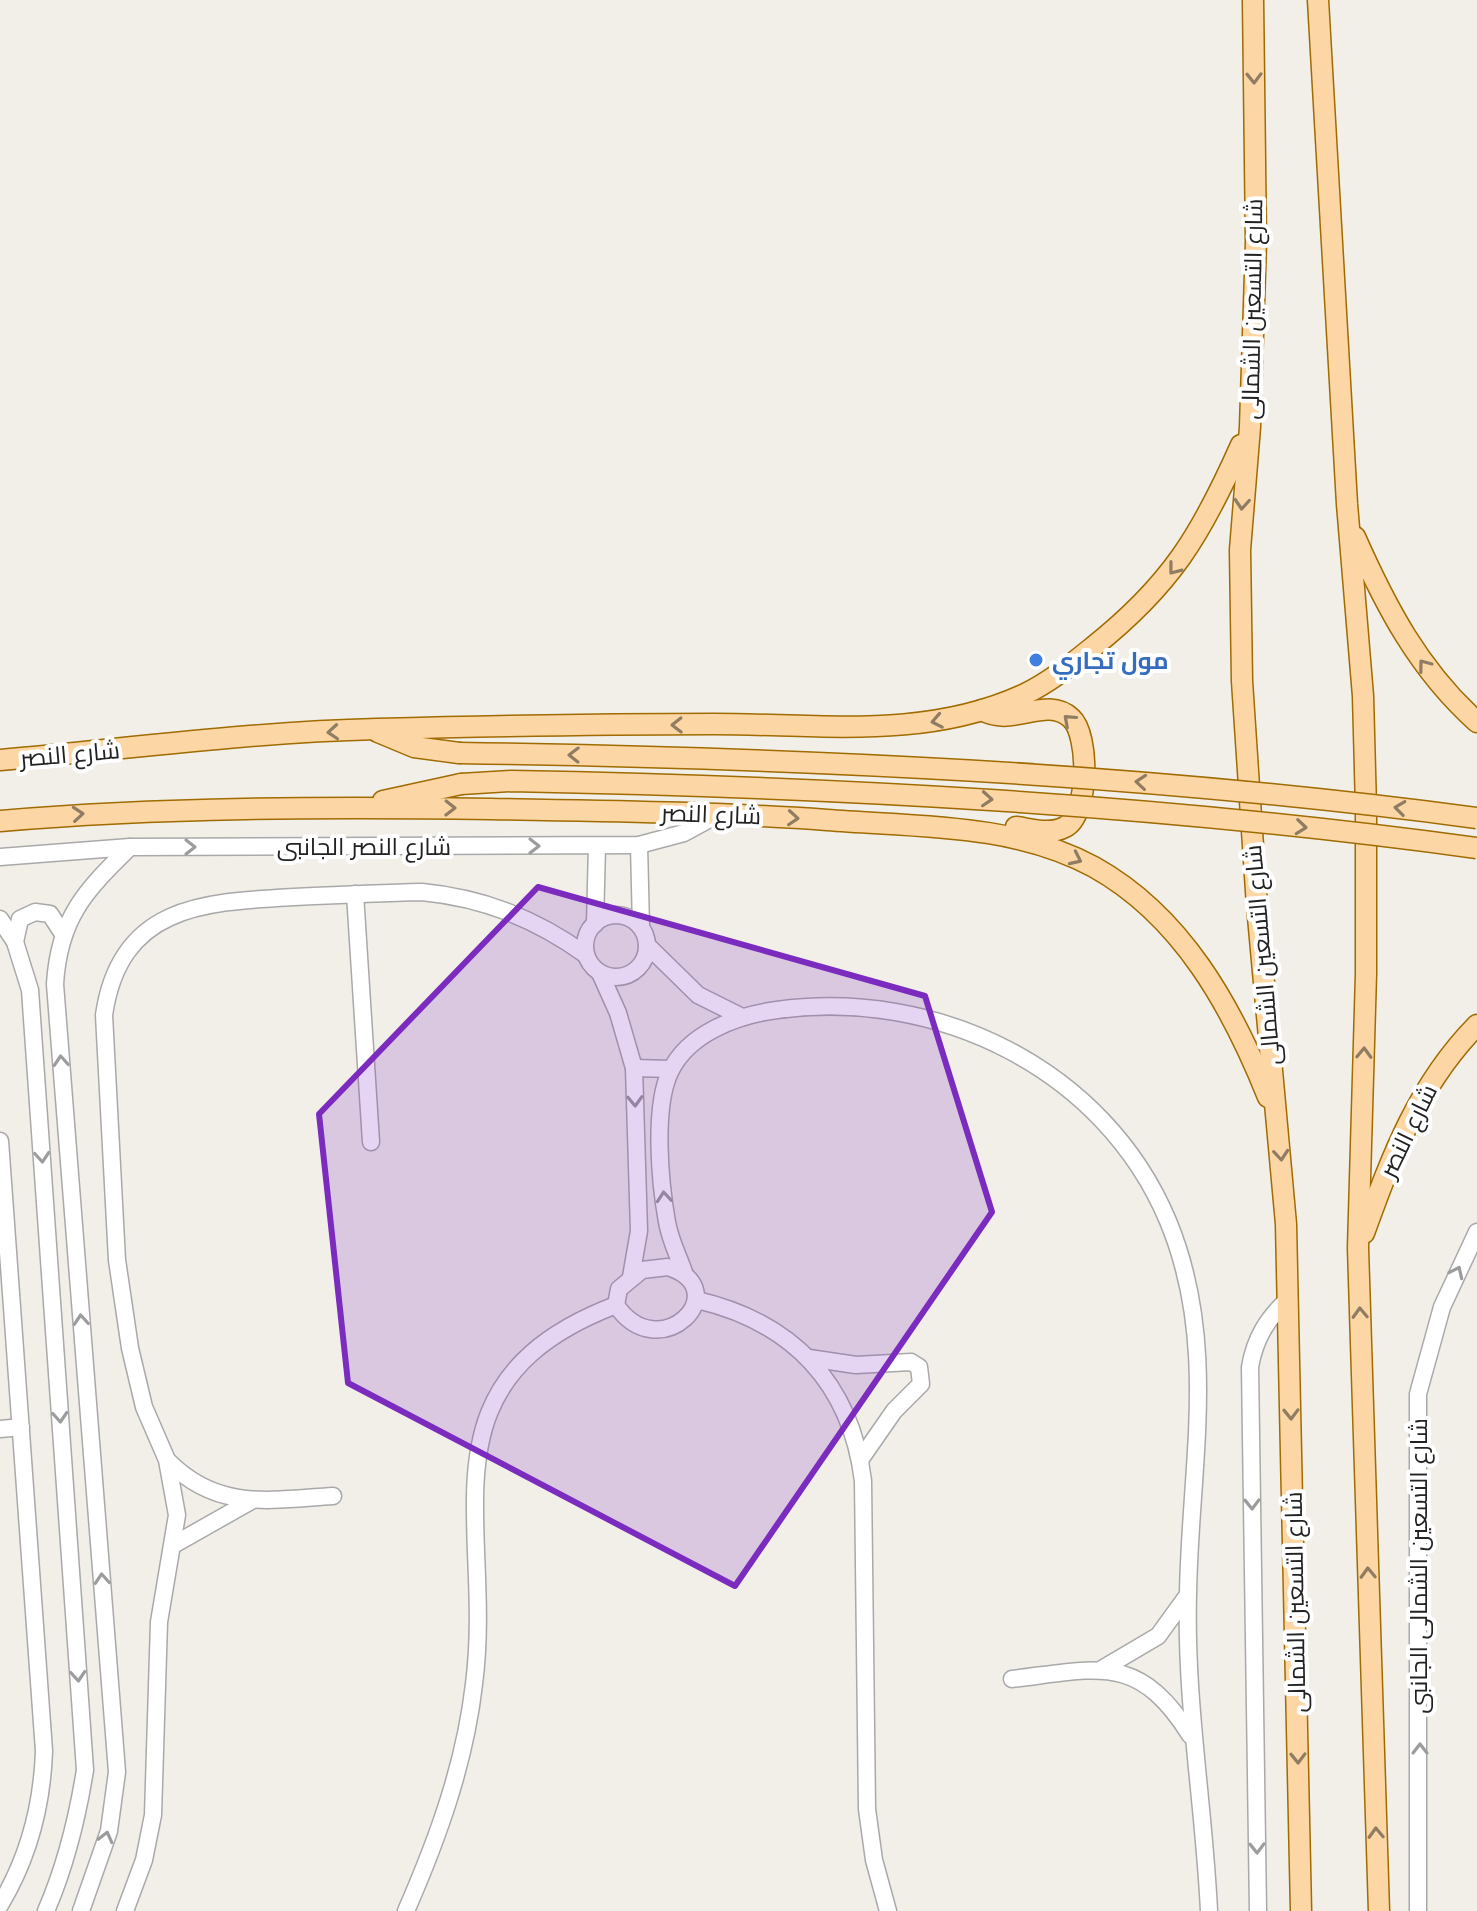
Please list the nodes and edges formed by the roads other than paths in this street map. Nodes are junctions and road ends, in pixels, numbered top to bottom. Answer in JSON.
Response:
{"nodes":[{"id":1,"x":1253,"y":0,"type":"edge"},
{"id":2,"x":1318,"y":0,"type":"edge"},
{"id":3,"x":1250,"y":427,"type":"junction"},
{"id":4,"x":1349,"y":523,"type":"junction"},
{"id":5,"x":982,"y":710,"type":"junction"},
{"id":6,"x":1477,"y":722,"type":"edge"},
{"id":7,"x":373,"y":729,"type":"junction"},
{"id":8,"x":0,"y":760,"type":"edge"},
{"id":9,"x":364,"y":807,"type":"junction"},
{"id":10,"x":722,"y":812,"type":"junction"},
{"id":11,"x":1477,"y":818,"type":"edge"},
{"id":12,"x":0,"y":821,"type":"edge"},
{"id":13,"x":969,"y":831,"type":"junction"},
{"id":14,"x":639,"y":845,"type":"junction"},
{"id":15,"x":597,"y":846,"type":"junction"},
{"id":16,"x":130,"y":847,"type":"junction"},
{"id":17,"x":1477,"y":848,"type":"edge"},
{"id":18,"x":0,"y":857,"type":"edge"},
{"id":19,"x":355,"y":894,"type":"junction"},
{"id":20,"x":0,"y":919,"type":"edge"},
{"id":21,"x":595,"y":924,"type":"junction"},
{"id":22,"x":641,"y":927,"type":"junction"},
{"id":23,"x":63,"y":934,"type":"junction"},
{"id":24,"x":15,"y":942,"type":"junction"},
{"id":25,"x":647,"y":945,"type":"junction"},
{"id":26,"x":586,"y":955,"type":"junction"},
{"id":27,"x":600,"y":973,"type":"junction"},
{"id":28,"x":742,"y":1017,"type":"junction"},
{"id":29,"x":1477,"y":1025,"type":"edge"},
{"id":30,"x":634,"y":1068,"type":"junction"},
{"id":31,"x":671,"y":1069,"type":"junction"},
{"id":32,"x":1278,"y":1122,"type":"junction"},
{"id":33,"x":0,"y":1141,"type":"edge"},
{"id":34,"x":371,"y":1142,"type":"dead end"},
{"id":35,"x":1477,"y":1232,"type":"edge"},
{"id":36,"x":1358,"y":1248,"type":"junction"},
{"id":37,"x":684,"y":1272,"type":"junction"},
{"id":38,"x":631,"y":1277,"type":"junction"},
{"id":39,"x":1289,"y":1298,"type":"junction"},
{"id":40,"x":697,"y":1300,"type":"junction"},
{"id":41,"x":616,"y":1305,"type":"junction"},
{"id":42,"x":809,"y":1358,"type":"junction"},
{"id":43,"x":21,"y":1427,"type":"junction"},
{"id":44,"x":0,"y":1429,"type":"edge"},
{"id":45,"x":167,"y":1460,"type":"junction"},
{"id":46,"x":860,"y":1460,"type":"junction"},
{"id":47,"x":333,"y":1496,"type":"dead end"},
{"id":48,"x":251,"y":1501,"type":"junction"},
{"id":49,"x":175,"y":1544,"type":"junction"},
{"id":50,"x":1188,"y":1595,"type":"junction"},
{"id":51,"x":1102,"y":1669,"type":"junction"},
{"id":52,"x":1012,"y":1679,"type":"dead end"},
{"id":53,"x":1191,"y":1737,"type":"junction"},
{"id":54,"x":0,"y":1905,"type":"edge"},
{"id":55,"x":46,"y":1911,"type":"edge"},
{"id":56,"x":81,"y":1911,"type":"edge"},
{"id":57,"x":125,"y":1911,"type":"edge"},
{"id":58,"x":406,"y":1911,"type":"edge"},
{"id":59,"x":888,"y":1911,"type":"edge"},
{"id":60,"x":1209,"y":1911,"type":"edge"},
{"id":61,"x":1258,"y":1911,"type":"edge"},
{"id":62,"x":1301,"y":1911,"type":"edge"},
{"id":63,"x":1379,"y":1911,"type":"edge"},
{"id":64,"x":1418,"y":1911,"type":"edge"}],
"edges":[{"from":1,"to":3,"type":"main road","name":"شارع التسعين الشمالى","one_way":true},
{"from":2,"to":4,"type":"main road"},
{"from":3,"to":5,"type":"main road","name":"شارع النصر","one_way":true},
{"from":3,"to":32,"type":"main road","name":"شارع التسعين الشمالى","one_way":true},
{"from":6,"to":4,"type":"main road","one_way":true},
{"from":36,"to":4,"type":"main road","one_way":true},
{"from":5,"to":7,"type":"main road","name":"شارع النصر","one_way":true},
{"from":13,"to":5,"type":"main road","one_way":true},
{"from":7,"to":8,"type":"main road","name":"شارع النصر","one_way":true},
{"from":11,"to":7,"type":"main road","one_way":true,"bridge":true},
{"from":9,"to":10,"type":"main road","name":"شارع النصر","one_way":true},
{"from":12,"to":9,"type":"main road","name":"شارع النصر","one_way":true},
{"from":9,"to":17,"type":"main road","one_way":true,"bridge":true},
{"from":10,"to":13,"type":"main road","name":"شارع النصر","one_way":true},
{"from":10,"to":14,"type":"street","name":"شارع النصر الجانبى"},
{"from":13,"to":32,"type":"main road","name":"شارع النصر","one_way":true},
{"from":14,"to":15,"type":"street","name":"شارع النصر الجانبى"},
{"from":14,"to":22,"type":"street"},
{"from":16,"to":15,"type":"street","name":"شارع النصر الجانبى","one_way":true},
{"from":15,"to":21,"type":"street"},
{"from":16,"to":18,"type":"street","name":"شارع النصر الجانبى"},
{"from":16,"to":23,"type":"street"},
{"from":19,"to":26,"type":"street"},
{"from":19,"to":34,"type":"street"},
{"from":19,"to":45,"type":"street"},
{"from":20,"to":24,"type":"street"},
{"from":21,"to":22,"type":"street"},
{"from":21,"to":26,"type":"street"},
{"from":22,"to":25,"type":"street"},
{"from":23,"to":24,"type":"street"},
{"from":56,"to":23,"type":"street","one_way":true},
{"from":24,"to":55,"type":"street","one_way":true},
{"from":25,"to":27,"type":"street"},
{"from":25,"to":28,"type":"street"},
{"from":26,"to":27,"type":"street"},
{"from":27,"to":30,"type":"street"},
{"from":28,"to":31,"type":"street"},
{"from":28,"to":50,"type":"street"},
{"from":29,"to":36,"type":"main road","name":"شارع النصر"},
{"from":30,"to":31,"type":"street"},
{"from":30,"to":38,"type":"street","one_way":true},
{"from":37,"to":31,"type":"street","one_way":true},
{"from":32,"to":39,"type":"main road","name":"شارع التسعين الشمالى","one_way":true},
{"from":33,"to":43,"type":"street"},
{"from":64,"to":35,"type":"street","name":"شارع التسعين الشمالى الجانبى","one_way":true},
{"from":63,"to":36,"type":"main road","one_way":true},
{"from":37,"to":38,"type":"street"},
{"from":37,"to":40,"type":"street"},
{"from":38,"to":41,"type":"street"},
{"from":39,"to":61,"type":"street","one_way":true},
{"from":39,"to":62,"type":"main road","name":"شارع التسعين الشمالى","one_way":true},
{"from":40,"to":41,"type":"street"},
{"from":40,"to":42,"type":"street"},
{"from":41,"to":58,"type":"street"},
{"from":42,"to":46,"type":"street"},
{"from":42,"to":46,"type":"street"},
{"from":43,"to":44,"type":"street"},
{"from":43,"to":54,"type":"street"},
{"from":45,"to":48,"type":"street"},
{"from":45,"to":49,"type":"street"},
{"from":46,"to":59,"type":"street"},
{"from":47,"to":48,"type":"street"},
{"from":48,"to":49,"type":"street"},
{"from":49,"to":57,"type":"street"},
{"from":50,"to":51,"type":"street"},
{"from":50,"to":53,"type":"street"},
{"from":51,"to":52,"type":"street"},
{"from":51,"to":53,"type":"street"},
{"from":53,"to":60,"type":"street"}]}
